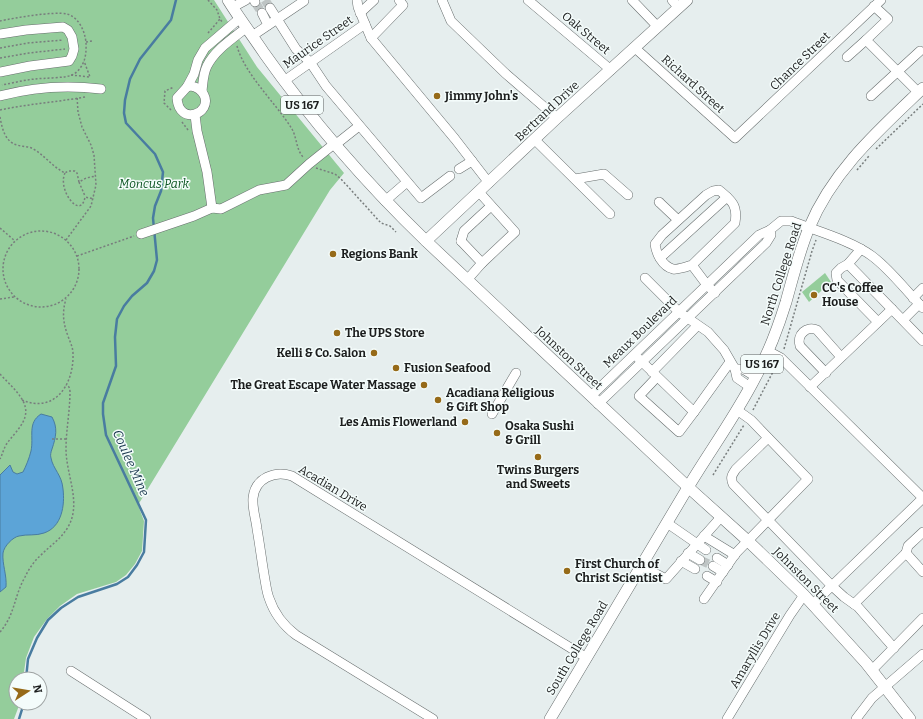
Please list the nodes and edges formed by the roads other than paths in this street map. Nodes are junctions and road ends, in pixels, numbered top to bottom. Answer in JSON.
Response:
{"nodes":[{"id":1,"x":246,"y":0,"type":"edge"},
{"id":2,"x":303,"y":0,"type":"edge"},
{"id":3,"x":357,"y":0,"type":"edge"},
{"id":4,"x":374,"y":0,"type":"edge"},
{"id":5,"x":399,"y":0,"type":"edge"},
{"id":6,"x":442,"y":0,"type":"edge"},
{"id":7,"x":528,"y":0,"type":"edge"},
{"id":8,"x":632,"y":0,"type":"edge"},
{"id":9,"x":679,"y":3,"type":"edge"},
{"id":10,"x":878,"y":3,"type":"edge"},
{"id":11,"x":231,"y":4,"type":"edge"},
{"id":12,"x":360,"y":13,"type":"junction"},
{"id":13,"x":278,"y":19,"type":"junction"},
{"id":14,"x":365,"y":24,"type":"junction"},
{"id":15,"x":268,"y":25,"type":"junction"},
{"id":16,"x":246,"y":27,"type":"junction"},
{"id":17,"x":658,"y":27,"type":"junction"},
{"id":18,"x":0,"y":34,"type":"edge"},
{"id":19,"x":371,"y":38,"type":"junction"},
{"id":20,"x":866,"y":40,"type":"junction"},
{"id":21,"x":635,"y":48,"type":"junction"},
{"id":22,"x":920,"y":51,"type":"dead end"},
{"id":23,"x":847,"y":57,"type":"dead end"},
{"id":24,"x":310,"y":62,"type":"junction"},
{"id":25,"x":611,"y":70,"type":"junction"},
{"id":26,"x":0,"y":72,"type":"edge"},
{"id":27,"x":898,"y":72,"type":"junction"},
{"id":28,"x":284,"y":81,"type":"junction"},
{"id":29,"x":187,"y":87,"type":"junction"},
{"id":30,"x":101,"y":89,"type":"dead end"},
{"id":31,"x":921,"y":90,"type":"edge"},
{"id":32,"x":202,"y":91,"type":"junction"},
{"id":33,"x":0,"y":96,"type":"edge"},
{"id":34,"x":871,"y":96,"type":"dead end"},
{"id":35,"x":195,"y":115,"type":"junction"},
{"id":36,"x":557,"y":118,"type":"junction"},
{"id":37,"x":359,"y":126,"type":"junction"},
{"id":38,"x":735,"y":138,"type":"joint"},
{"id":39,"x":535,"y":140,"type":"junction"},
{"id":40,"x":334,"y":145,"type":"junction"},
{"id":41,"x":472,"y":161,"type":"junction"},
{"id":42,"x":459,"y":169,"type":"dead end"},
{"id":43,"x":450,"y":176,"type":"dead end"},
{"id":44,"x":575,"y":179,"type":"junction"},
{"id":45,"x":407,"y":182,"type":"junction"},
{"id":46,"x":489,"y":183,"type":"junction"},
{"id":47,"x":479,"y":192,"type":"junction"},
{"id":48,"x":628,"y":195,"type":"dead end"},
{"id":49,"x":727,"y":197,"type":"junction"},
{"id":50,"x":386,"y":201,"type":"junction"},
{"id":51,"x":659,"y":202,"type":"dead end"},
{"id":52,"x":490,"y":207,"type":"junction"},
{"id":53,"x":212,"y":208,"type":"junction"},
{"id":54,"x":610,"y":214,"type":"dead end"},
{"id":55,"x":678,"y":220,"type":"junction"},
{"id":56,"x":809,"y":228,"type":"junction"},
{"id":57,"x":770,"y":230,"type":"junction"},
{"id":58,"x":141,"y":234,"type":"road end"},
{"id":59,"x":426,"y":241,"type":"junction"},
{"id":60,"x":861,"y":249,"type":"junction"},
{"id":61,"x":660,"y":258,"type":"junction"},
{"id":62,"x":482,"y":263,"type":"junction"},
{"id":63,"x":848,"y":264,"type":"junction"},
{"id":64,"x":692,"y":265,"type":"junction"},
{"id":65,"x":645,"y":278,"type":"dead end"},
{"id":66,"x":467,"y":280,"type":"junction"},
{"id":67,"x":707,"y":285,"type":"junction"},
{"id":68,"x":923,"y":288,"type":"edge"},
{"id":69,"x":714,"y":293,"type":"junction"},
{"id":70,"x":918,"y":303,"type":"edge"},
{"id":71,"x":892,"y":309,"type":"junction"},
{"id":72,"x":679,"y":312,"type":"junction"},
{"id":73,"x":688,"y":319,"type":"junction"},
{"id":74,"x":903,"y":320,"type":"junction"},
{"id":75,"x":878,"y":322,"type":"junction"},
{"id":76,"x":697,"y":326,"type":"junction"},
{"id":77,"x":923,"y":341,"type":"edge"},
{"id":78,"x":768,"y":351,"type":"junction"},
{"id":79,"x":634,"y":354,"type":"junction"},
{"id":80,"x":842,"y":357,"type":"junction"},
{"id":81,"x":642,"y":362,"type":"junction"},
{"id":82,"x":732,"y":366,"type":"junction"},
{"id":83,"x":516,"y":373,"type":"dead end"},
{"id":84,"x":826,"y":373,"type":"junction"},
{"id":85,"x":654,"y":374,"type":"junction"},
{"id":86,"x":756,"y":377,"type":"junction"},
{"id":87,"x":750,"y":387,"type":"junction"},
{"id":88,"x":810,"y":387,"type":"junction"},
{"id":89,"x":595,"y":400,"type":"junction"},
{"id":90,"x":737,"y":410,"type":"junction"},
{"id":91,"x":694,"y":412,"type":"junction"},
{"id":92,"x":492,"y":414,"type":"dead end"},
{"id":93,"x":768,"y":438,"type":"junction"},
{"id":94,"x":688,"y":487,"type":"junction"},
{"id":95,"x":923,"y":498,"type":"edge"},
{"id":96,"x":721,"y":517,"type":"junction"},
{"id":97,"x":769,"y":521,"type":"junction"},
{"id":98,"x":667,"y":523,"type":"junction"},
{"id":99,"x":923,"y":532,"type":"edge"},
{"id":100,"x":704,"y":536,"type":"junction"},
{"id":101,"x":748,"y":541,"type":"junction"},
{"id":102,"x":696,"y":544,"type":"junction"},
{"id":103,"x":706,"y":550,"type":"tunnel mouth"},
{"id":104,"x":688,"y":553,"type":"junction"},
{"id":105,"x":906,"y":553,"type":"junction"},
{"id":106,"x":735,"y":555,"type":"junction"},
{"id":107,"x":717,"y":558,"type":"tunnel mouth"},
{"id":108,"x":700,"y":560,"type":"tunnel mouth"},
{"id":109,"x":682,"y":561,"type":"junction"},
{"id":110,"x":641,"y":566,"type":"junction"},
{"id":111,"x":712,"y":566,"type":"tunnel mouth"},
{"id":112,"x":726,"y":568,"type":"junction"},
{"id":113,"x":695,"y":569,"type":"tunnel mouth"},
{"id":114,"x":923,"y":572,"type":"edge"},
{"id":115,"x":707,"y":576,"type":"tunnel mouth"},
{"id":116,"x":717,"y":582,"type":"junction"},
{"id":117,"x":832,"y":586,"type":"junction"},
{"id":118,"x":804,"y":595,"type":"junction"},
{"id":119,"x":704,"y":599,"type":"dead end"},
{"id":120,"x":813,"y":604,"type":"junction"},
{"id":121,"x":854,"y":604,"type":"junction"},
{"id":122,"x":923,"y":618,"type":"edge"},
{"id":123,"x":894,"y":648,"type":"junction"},
{"id":124,"x":923,"y":654,"type":"edge"},
{"id":125,"x":587,"y":658,"type":"junction"},
{"id":126,"x":872,"y":670,"type":"junction"},
{"id":127,"x":71,"y":671,"type":"dead end"},
{"id":128,"x":886,"y":686,"type":"junction"},
{"id":129,"x":146,"y":719,"type":"edge"},
{"id":130,"x":433,"y":719,"type":"edge"},
{"id":131,"x":550,"y":719,"type":"edge"},
{"id":132,"x":727,"y":719,"type":"edge"},
{"id":133,"x":856,"y":719,"type":"edge"},
{"id":134,"x":910,"y":719,"type":"edge"}],
"edges":[{"from":1,"to":11,"type":"street"},
{"from":2,"to":13,"type":"street"},
{"from":3,"to":12,"type":"street","name":"Maurice Street"},
{"from":4,"to":12,"type":"street"},
{"from":5,"to":19,"type":"street"},
{"from":6,"to":36,"type":"street"},
{"from":7,"to":25,"type":"street","name":"Oak Street"},
{"from":8,"to":17,"type":"street"},
{"from":9,"to":17,"type":"main road","name":"Bertrand Drive"},
{"from":10,"to":20,"type":"street"},
{"from":10,"to":38,"type":"street","name":"Chance Street"},
{"from":11,"to":16,"type":"main road","name":"Johnston Street","number":"US 167"},
{"from":12,"to":14,"type":"street","name":"Maurice Street"},
{"from":13,"to":15,"type":"street"},
{"from":13,"to":15,"type":"street"},
{"from":13,"to":24,"type":"street"},
{"from":14,"to":19,"type":"street"},
{"from":14,"to":24,"type":"street","name":"Maurice Street"},
{"from":15,"to":16,"type":"street"},
{"from":16,"to":28,"type":"main road","name":"Johnston Street","number":"US 167"},
{"from":16,"to":29,"type":"street"},
{"from":16,"to":32,"type":"street"},
{"from":17,"to":21,"type":"main road","name":"Bertrand Drive"},
{"from":18,"to":26,"type":"street"},
{"from":19,"to":41,"type":"street"},
{"from":20,"to":23,"type":"street"},
{"from":20,"to":27,"type":"street"},
{"from":21,"to":25,"type":"main road","name":"Bertrand Drive"},
{"from":21,"to":38,"type":"street","name":"Richard Street"},
{"from":22,"to":27,"type":"street"},
{"from":24,"to":28,"type":"street","name":"Maurice Street"},
{"from":24,"to":37,"type":"street"},
{"from":25,"to":36,"type":"main road","name":"Bertrand Drive"},
{"from":27,"to":31,"type":"street"},
{"from":27,"to":34,"type":"street"},
{"from":28,"to":40,"type":"main road","name":"Johnston Street","number":"US 167"},
{"from":29,"to":32,"type":"street"},
{"from":29,"to":35,"type":"street"},
{"from":30,"to":33,"type":"street"},
{"from":31,"to":56,"type":"main road","name":"North College Road","number":"US 167"},
{"from":32,"to":35,"type":"street"},
{"from":35,"to":53,"type":"street"},
{"from":36,"to":39,"type":"main road","name":"Bertrand Drive"},
{"from":37,"to":40,"type":"street"},
{"from":37,"to":45,"type":"street"},
{"from":39,"to":44,"type":"street"},
{"from":39,"to":46,"type":"main road","name":"Bertrand Drive"},
{"from":40,"to":50,"type":"main road","name":"Johnston Street","number":"US 167"},
{"from":40,"to":53,"type":"street"},
{"from":41,"to":42,"type":"street"},
{"from":41,"to":46,"type":"street"},
{"from":43,"to":45,"type":"street"},
{"from":44,"to":48,"type":"street"},
{"from":44,"to":54,"type":"street"},
{"from":45,"to":50,"type":"street"},
{"from":46,"to":47,"type":"main road","name":"Bertrand Drive"},
{"from":47,"to":52,"type":"street"},
{"from":47,"to":59,"type":"main road","name":"Bertrand Drive"},
{"from":49,"to":55,"type":"street"},
{"from":49,"to":61,"type":"street"},
{"from":49,"to":64,"type":"street"},
{"from":50,"to":59,"type":"main road","name":"Johnston Street","number":"US 167"},
{"from":51,"to":55,"type":"street"},
{"from":52,"to":62,"type":"street"},
{"from":52,"to":62,"type":"street"},
{"from":53,"to":58,"type":"street"},
{"from":55,"to":61,"type":"street"},
{"from":56,"to":57,"type":"street","name":"Meaux Boulevard"},
{"from":56,"to":60,"type":"street","name":"Meaux Boulevard"},
{"from":56,"to":78,"type":"main road","name":"North College Road","number":"US 167"},
{"from":57,"to":67,"type":"street","name":"Meaux Boulevard"},
{"from":57,"to":69,"type":"street","name":"Meaux Boulevard"},
{"from":59,"to":66,"type":"main road","name":"Johnston Street","number":"US 167"},
{"from":60,"to":63,"type":"street"},
{"from":60,"to":70,"type":"street","name":"Meaux Boulevard"},
{"from":61,"to":64,"type":"street"},
{"from":62,"to":66,"type":"street"},
{"from":63,"to":71,"type":"street"},
{"from":63,"to":75,"type":"street"},
{"from":64,"to":67,"type":"street"},
{"from":65,"to":72,"type":"street"},
{"from":66,"to":89,"type":"main road","name":"Johnston Street","number":"US 167"},
{"from":67,"to":69,"type":"street"},
{"from":67,"to":72,"type":"street","name":"Meaux Boulevard"},
{"from":68,"to":70,"type":"street"},
{"from":69,"to":73,"type":"street","name":"Meaux Boulevard"},
{"from":70,"to":74,"type":"street"},
{"from":71,"to":74,"type":"street"},
{"from":71,"to":75,"type":"street"},
{"from":72,"to":73,"type":"street"},
{"from":72,"to":79,"type":"street","name":"Meaux Boulevard"},
{"from":73,"to":76,"type":"street"},
{"from":73,"to":81,"type":"street","name":"Meaux Boulevard"},
{"from":74,"to":77,"type":"street"},
{"from":75,"to":80,"type":"street"},
{"from":76,"to":82,"type":"street"},
{"from":76,"to":85,"type":"street"},
{"from":78,"to":86,"type":"main road","name":"North College Road","number":"US 167"},
{"from":78,"to":88,"type":"street"},
{"from":79,"to":81,"type":"street"},
{"from":79,"to":89,"type":"street","name":"Meaux Boulevard"},
{"from":80,"to":84,"type":"street"},
{"from":80,"to":84,"type":"street"},
{"from":81,"to":85,"type":"street"},
{"from":81,"to":89,"type":"street","name":"Meaux Boulevard"},
{"from":82,"to":86,"type":"street"},
{"from":82,"to":87,"type":"street"},
{"from":82,"to":91,"type":"street"},
{"from":83,"to":92,"type":"street"},
{"from":84,"to":88,"type":"street"},
{"from":85,"to":91,"type":"street"},
{"from":85,"to":91,"type":"street"},
{"from":86,"to":87,"type":"main road","name":"North College Road","number":"US 167"},
{"from":87,"to":90,"type":"main road","name":"North College Road","number":"US 167"},
{"from":88,"to":95,"type":"street"},
{"from":89,"to":94,"type":"main road","name":"Johnston Street","number":"US 167"},
{"from":90,"to":93,"type":"street"},
{"from":90,"to":94,"type":"main road","name":"North College Road","number":"US 167"},
{"from":93,"to":97,"type":"street"},
{"from":93,"to":97,"type":"street"},
{"from":94,"to":96,"type":"main road","name":"Johnston Street"},
{"from":94,"to":98,"type":"main road","name":"South College Road"},
{"from":95,"to":117,"type":"street"},
{"from":96,"to":100,"type":"street"},
{"from":96,"to":101,"type":"main road","name":"Johnston Street"},
{"from":97,"to":101,"type":"street"},
{"from":97,"to":117,"type":"street"},
{"from":98,"to":102,"type":"street"},
{"from":98,"to":110,"type":"main road","name":"South College Road"},
{"from":99,"to":105,"type":"street"},
{"from":100,"to":102,"type":"street"},
{"from":100,"to":106,"type":"street"},
{"from":101,"to":106,"type":"street"},
{"from":101,"to":118,"type":"main road","name":"Johnston Street"},
{"from":102,"to":103,"type":"street"},
{"from":102,"to":104,"type":"street"},
{"from":104,"to":108,"type":"street"},
{"from":104,"to":109,"type":"street"},
{"from":105,"to":114,"type":"street"},
{"from":105,"to":121,"type":"street"},
{"from":106,"to":112,"type":"street"},
{"from":107,"to":112,"type":"street"},
{"from":109,"to":110,"type":"street"},
{"from":109,"to":113,"type":"street"},
{"from":110,"to":125,"type":"main road","name":"South College Road"},
{"from":111,"to":112,"type":"street"},
{"from":112,"to":116,"type":"street"},
{"from":115,"to":116,"type":"street"},
{"from":116,"to":119,"type":"street"},
{"from":117,"to":120,"type":"street"},
{"from":117,"to":121,"type":"street"},
{"from":118,"to":120,"type":"main road","name":"Johnston Street"},
{"from":118,"to":132,"type":"street","name":"Amaryllis Drive"},
{"from":120,"to":126,"type":"main road","name":"Johnston Street"},
{"from":121,"to":123,"type":"street"},
{"from":122,"to":123,"type":"street"},
{"from":123,"to":126,"type":"street"},
{"from":124,"to":128,"type":"street"},
{"from":125,"to":130,"type":"street","name":"Acadian Drive"},
{"from":125,"to":131,"type":"main road","name":"South College Road"},
{"from":126,"to":128,"type":"main road","name":"Johnston Street"},
{"from":127,"to":129,"type":"street"},
{"from":128,"to":133,"type":"street"},
{"from":128,"to":134,"type":"main road","name":"Johnston Street"}]}
